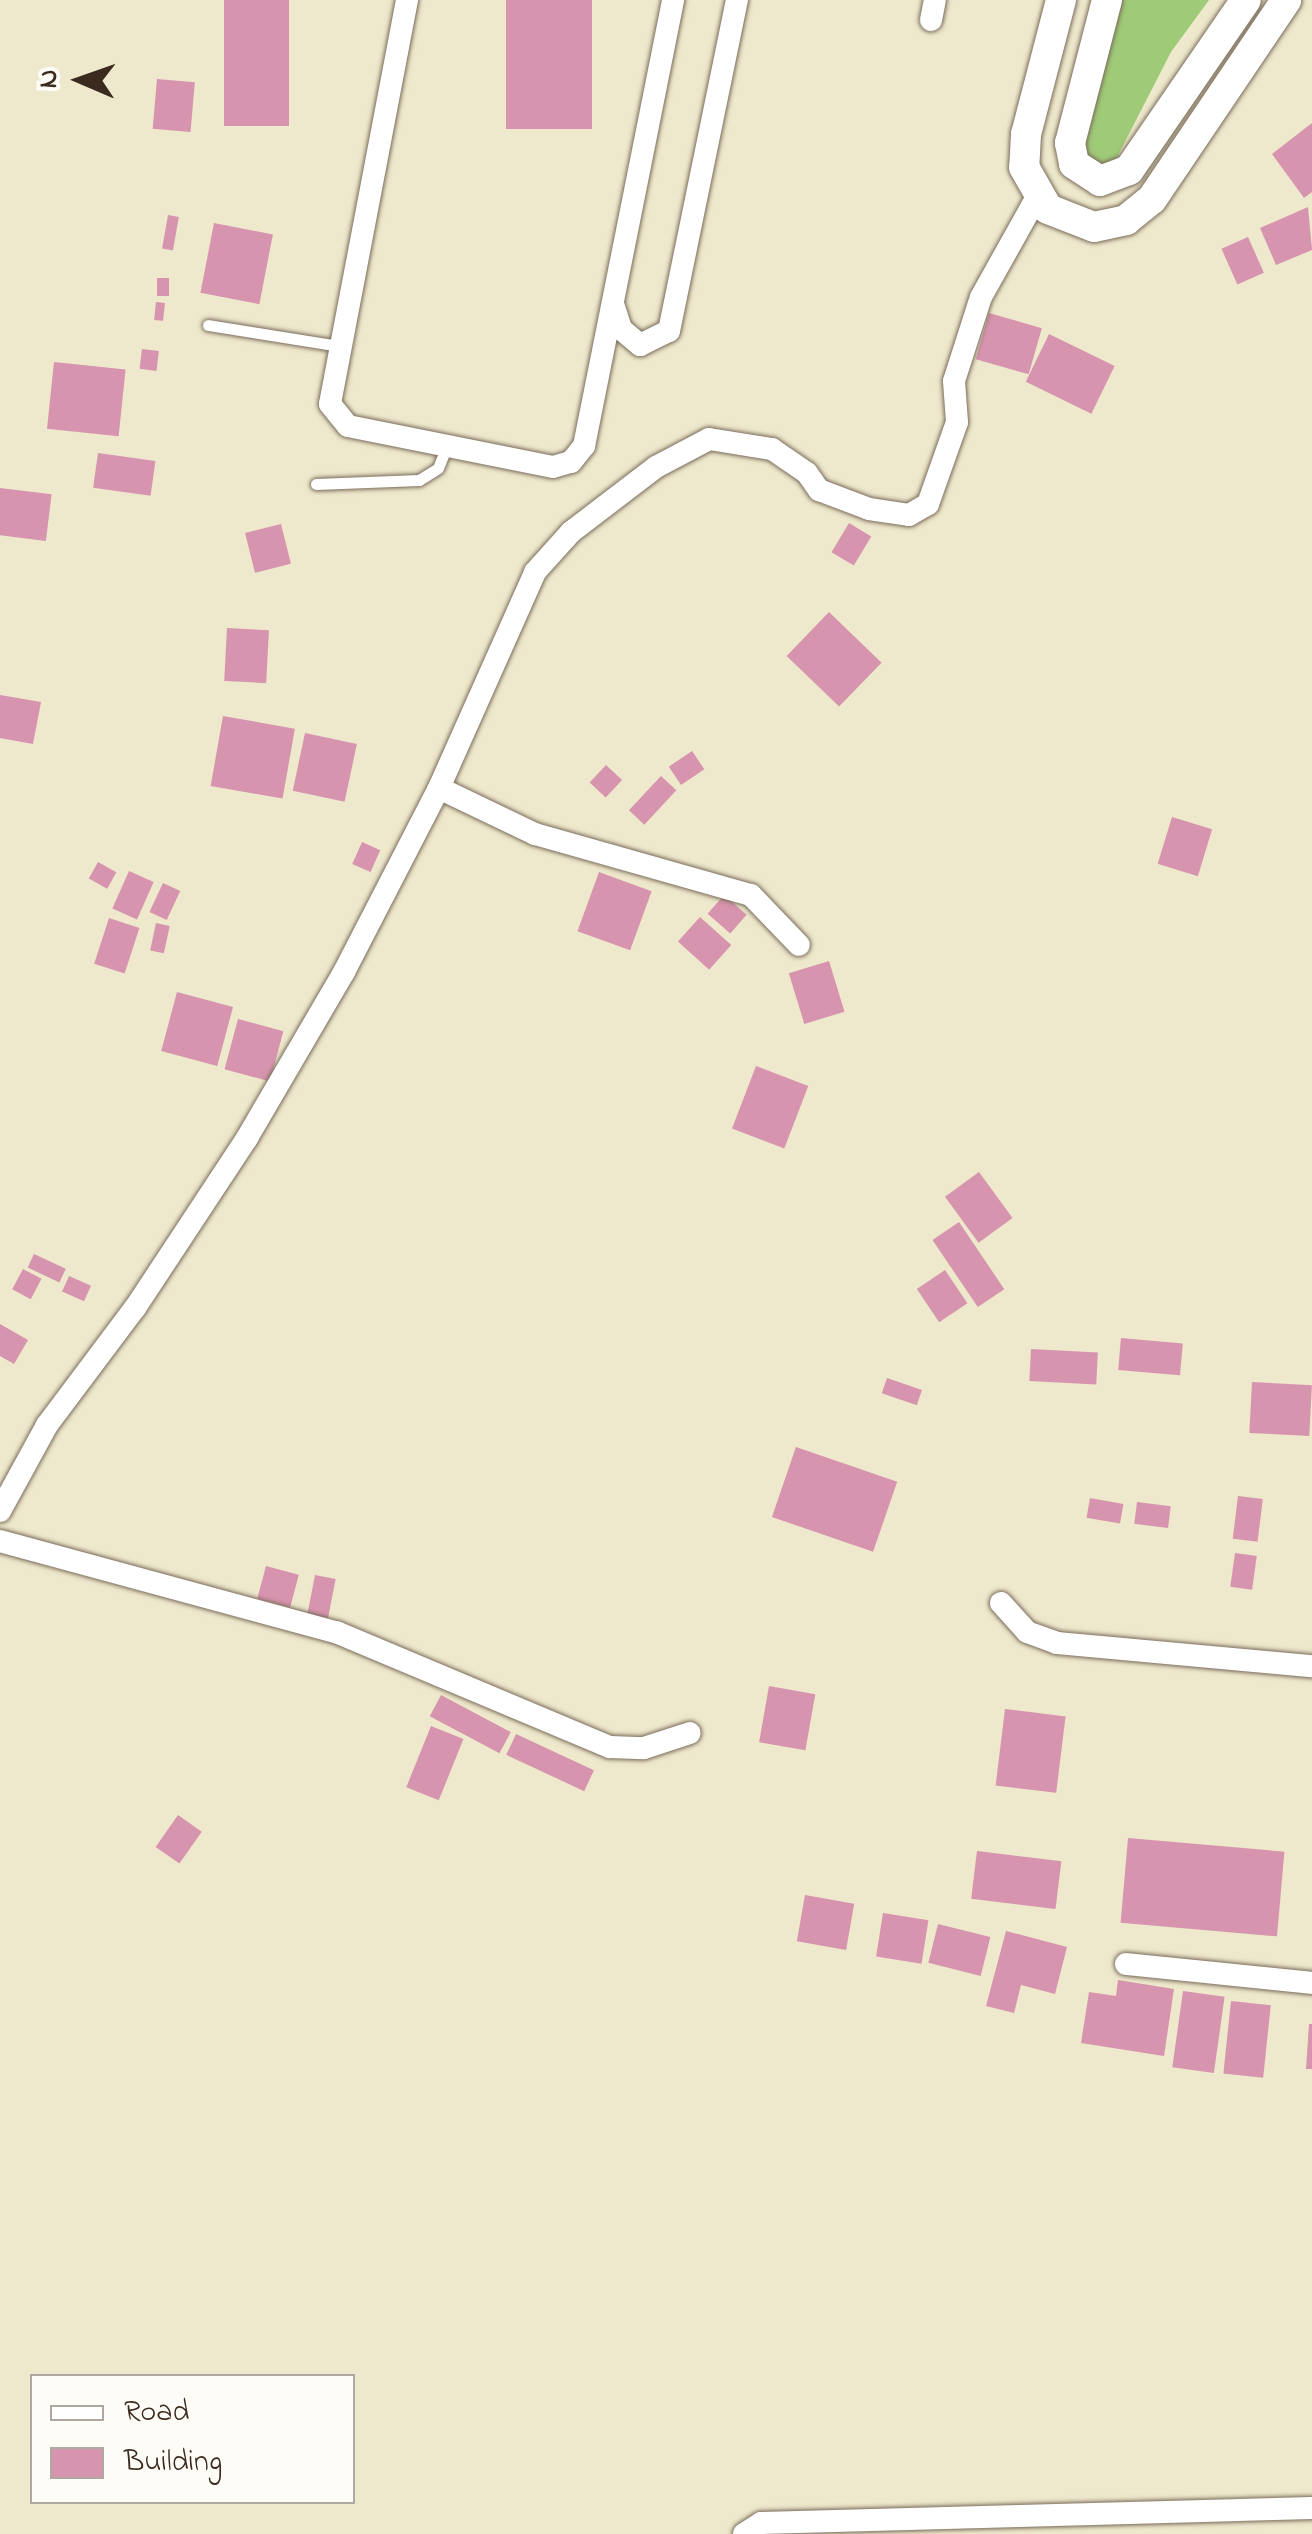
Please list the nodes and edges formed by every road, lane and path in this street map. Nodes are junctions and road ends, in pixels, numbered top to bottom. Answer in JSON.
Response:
{"nodes":[{"id":1,"x":407,"y":0,"type":"edge"},
{"id":2,"x":673,"y":0,"type":"edge"},
{"id":3,"x":737,"y":0,"type":"edge"},
{"id":4,"x":1061,"y":0,"type":"edge"},
{"id":5,"x":1107,"y":0,"type":"edge"},
{"id":6,"x":1246,"y":0,"type":"edge"},
{"id":7,"x":1286,"y":0,"type":"edge"},
{"id":8,"x":1037,"y":197,"type":"junction"},
{"id":9,"x":613,"y":300,"type":"junction"},
{"id":10,"x":208,"y":325,"type":"dead end"},
{"id":11,"x":640,"y":345,"type":"junction"},
{"id":12,"x":339,"y":346,"type":"junction"},
{"id":13,"x":599,"y":368,"type":"junction"},
{"id":14,"x":447,"y":446,"type":"junction"},
{"id":15,"x":316,"y":484,"type":"dead end"},
{"id":16,"x":439,"y":788,"type":"junction"},
{"id":17,"x":799,"y":945,"type":"dead end"},
{"id":18,"x":0,"y":1511,"type":"edge"},
{"id":19,"x":0,"y":1541,"type":"edge"},
{"id":20,"x":1000,"y":1603,"type":"dead end"},
{"id":21,"x":1312,"y":1666,"type":"edge"},
{"id":22,"x":690,"y":1732,"type":"dead end"},
{"id":23,"x":1126,"y":1964,"type":"dead end"},
{"id":24,"x":1312,"y":1983,"type":"edge"},
{"id":25,"x":1312,"y":2508,"type":"edge"},
{"id":26,"x":1263,"y":2509,"type":"junction"},
{"id":27,"x":1139,"y":2523,"type":"edge"},
{"id":28,"x":1010,"y":2525,"type":"edge"},
{"id":29,"x":875,"y":2527,"type":"edge"},
{"id":30,"x":744,"y":2534,"type":"edge"},
{"id":31,"x":1264,"y":2534,"type":"edge"}],
"edges":[{"from":1,"to":12,"type":"street"},
{"from":2,"to":9,"type":"street"},
{"from":3,"to":11,"type":"street"},
{"from":4,"to":8,"type":"main road"},
{"from":5,"to":6,"type":"main road"},
{"from":7,"to":8,"type":"main road"},
{"from":8,"to":16,"type":"street"},
{"from":9,"to":11,"type":"street"},
{"from":9,"to":13,"type":"street"},
{"from":10,"to":12,"type":"lane"},
{"from":11,"to":13,"type":"street"},
{"from":12,"to":14,"type":"street"},
{"from":13,"to":14,"type":"street"},
{"from":14,"to":15,"type":"lane"},
{"from":16,"to":17,"type":"street"},
{"from":16,"to":18,"type":"street"},
{"from":19,"to":22,"type":"street"},
{"from":20,"to":21,"type":"street"},
{"from":23,"to":24,"type":"street"},
{"from":25,"to":26,"type":"street"},
{"from":26,"to":27,"type":"street"},
{"from":26,"to":31,"type":"street"},
{"from":27,"to":28,"type":"street"},
{"from":28,"to":29,"type":"street"},
{"from":29,"to":30,"type":"street"}]}
